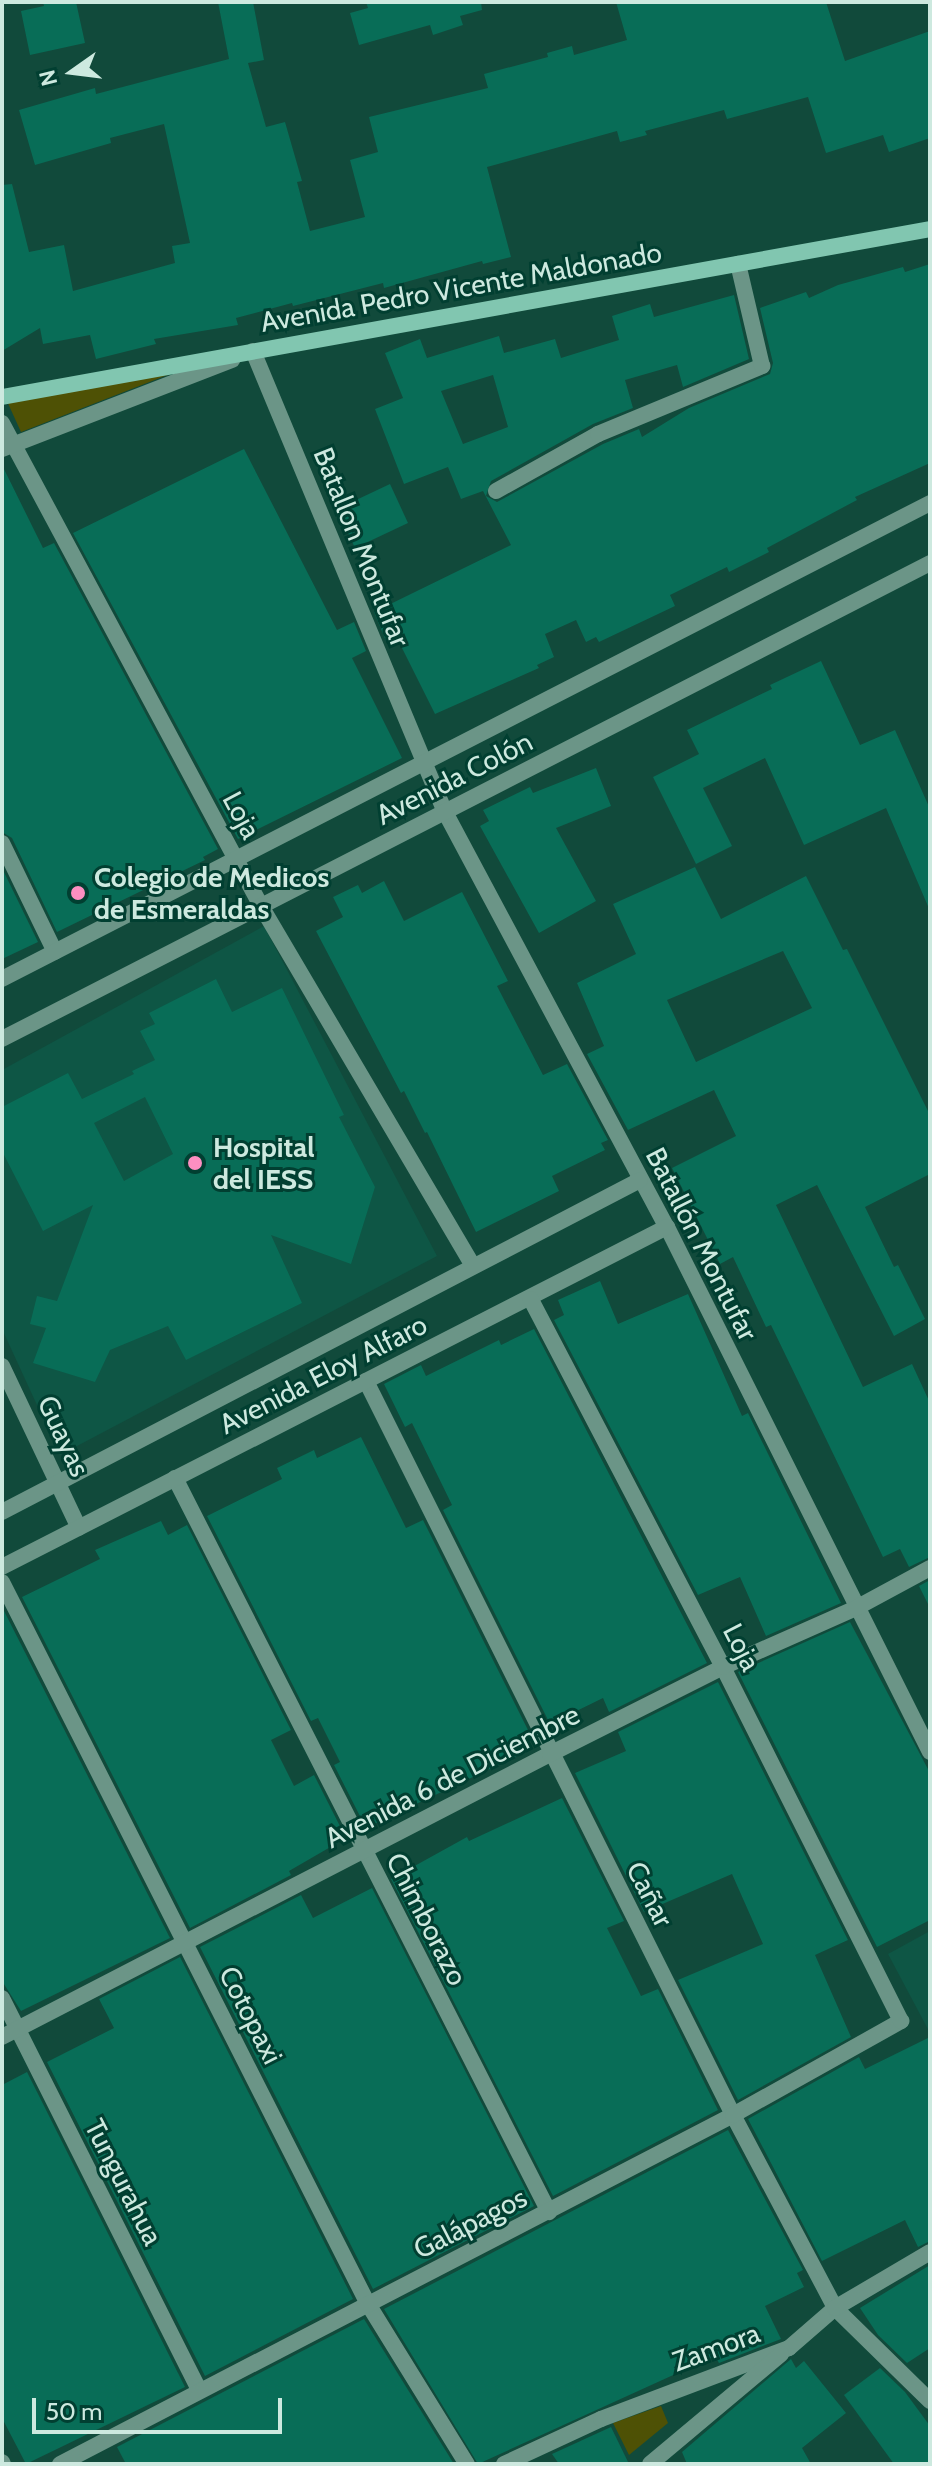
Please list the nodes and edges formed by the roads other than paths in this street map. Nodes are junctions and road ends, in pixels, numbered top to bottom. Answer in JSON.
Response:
{"nodes":[{"id":1,"x":930,"y":229,"type":"edge"},
{"id":2,"x":738,"y":264,"type":"junction"},
{"id":3,"x":253,"y":351,"type":"junction"},
{"id":4,"x":2,"y":397,"type":"edge"},
{"id":5,"x":2,"y":423,"type":"edge"},
{"id":6,"x":8,"y":446,"type":"edge"},
{"id":7,"x":496,"y":491,"type":"dead end"},
{"id":8,"x":930,"y":503,"type":"edge"},
{"id":9,"x":930,"y":563,"type":"edge"},
{"id":10,"x":423,"y":763,"type":"junction"},
{"id":11,"x":445,"y":812,"type":"junction"},
{"id":12,"x":2,"y":843,"type":"edge"},
{"id":13,"x":236,"y":859,"type":"junction"},
{"id":14,"x":261,"y":906,"type":"junction"},
{"id":15,"x":55,"y":952,"type":"junction"},
{"id":16,"x":2,"y":979,"type":"edge"},
{"id":17,"x":2,"y":1039,"type":"edge"},
{"id":18,"x":640,"y":1180,"type":"junction"},
{"id":19,"x":667,"y":1227,"type":"junction"},
{"id":20,"x":473,"y":1266,"type":"junction"},
{"id":21,"x":531,"y":1299,"type":"junction"},
{"id":22,"x":2,"y":1366,"type":"edge"},
{"id":23,"x":366,"y":1381,"type":"junction"},
{"id":24,"x":175,"y":1478,"type":"junction"},
{"id":25,"x":58,"y":1484,"type":"junction"},
{"id":26,"x":2,"y":1512,"type":"edge"},
{"id":27,"x":79,"y":1528,"type":"junction"},
{"id":28,"x":2,"y":1567,"type":"edge"},
{"id":29,"x":930,"y":1568,"type":"edge"},
{"id":30,"x":2,"y":1582,"type":"edge"},
{"id":31,"x":856,"y":1608,"type":"junction"},
{"id":32,"x":723,"y":1667,"type":"junction"},
{"id":33,"x":930,"y":1752,"type":"edge"},
{"id":34,"x":550,"y":1754,"type":"junction"},
{"id":35,"x":362,"y":1851,"type":"junction"},
{"id":36,"x":186,"y":1943,"type":"junction"},
{"id":37,"x":2,"y":1998,"type":"edge"},
{"id":38,"x":901,"y":2021,"type":"joint"},
{"id":39,"x":18,"y":2030,"type":"junction"},
{"id":40,"x":2,"y":2037,"type":"edge"},
{"id":41,"x":733,"y":2115,"type":"junction"},
{"id":42,"x":549,"y":2212,"type":"junction"},
{"id":43,"x":930,"y":2252,"type":"edge"},
{"id":44,"x":368,"y":2304,"type":"junction"},
{"id":45,"x":835,"y":2308,"type":"junction"},
{"id":46,"x":789,"y":2348,"type":"junction"},
{"id":47,"x":199,"y":2389,"type":"junction"},
{"id":48,"x":930,"y":2401,"type":"edge"},
{"id":49,"x":60,"y":2464,"type":"edge"},
{"id":50,"x":467,"y":2464,"type":"edge"},
{"id":51,"x":504,"y":2464,"type":"edge"},
{"id":52,"x":650,"y":2464,"type":"edge"}],
"edges":[{"from":1,"to":2,"type":"main road","name":"Avenida Pedro Vicente Maldonado"},
{"from":2,"to":3,"type":"main road","name":"Avenida Pedro Vicente Maldonado"},
{"from":2,"to":7,"type":"street"},
{"from":3,"to":4,"type":"main road","name":"Avenida Pedro Vicente Maldonado"},
{"from":3,"to":6,"type":"street"},
{"from":3,"to":10,"type":"street","name":"Batallon Montufar"},
{"from":5,"to":6,"type":"street","name":"Loja"},
{"from":6,"to":13,"type":"street","name":"Loja"},
{"from":8,"to":10,"type":"street","name":"Avenida Colón"},
{"from":9,"to":11,"type":"street","name":"Avenida Colón"},
{"from":10,"to":11,"type":"street","name":"Batallón Montufar"},
{"from":10,"to":13,"type":"street","name":"Avenida Colón"},
{"from":11,"to":14,"type":"street","name":"Avenida Colón"},
{"from":11,"to":18,"type":"street","name":"Batallón Montufar"},
{"from":12,"to":15,"type":"street"},
{"from":13,"to":14,"type":"street","name":"Loja"},
{"from":13,"to":15,"type":"street","name":"Avenida Colón"},
{"from":14,"to":17,"type":"street","name":"Avenida Colón"},
{"from":14,"to":20,"type":"street","name":"Loja"},
{"from":15,"to":16,"type":"street","name":"Avenida Colón"},
{"from":18,"to":19,"type":"street","name":"Batallón Montufar"},
{"from":18,"to":20,"type":"street","name":"Avenida Eloy Alfaro"},
{"from":19,"to":21,"type":"street","name":"Avenida Eloy Alfaro"},
{"from":19,"to":31,"type":"street","name":"Batallón Montufar"},
{"from":20,"to":25,"type":"street","name":"Avenida Eloy Alfaro"},
{"from":21,"to":23,"type":"street","name":"Avenida Eloy Alfaro"},
{"from":21,"to":32,"type":"street","name":"Loja"},
{"from":22,"to":25,"type":"street","name":"Guayas"},
{"from":23,"to":24,"type":"street","name":"Avenida Eloy Alfaro"},
{"from":23,"to":34,"type":"street","name":"Cañar"},
{"from":24,"to":27,"type":"street","name":"Avenida Eloy Alfaro"},
{"from":24,"to":35,"type":"street","name":"Chimborazo"},
{"from":25,"to":26,"type":"street","name":"Avenida Eloy Alfaro"},
{"from":25,"to":27,"type":"street","name":"Guayas"},
{"from":27,"to":28,"type":"street","name":"Avenida Eloy Alfaro"},
{"from":29,"to":31,"type":"street","name":"Avenida 6 de Diciembre"},
{"from":30,"to":36,"type":"street","name":"Cotopaxi"},
{"from":31,"to":32,"type":"street","name":"Avenida 6 de Diciembre"},
{"from":31,"to":33,"type":"street","name":"Batallón Montufar"},
{"from":32,"to":34,"type":"street","name":"Avenida 6 de Diciembre"},
{"from":32,"to":38,"type":"street","name":"Loja"},
{"from":34,"to":35,"type":"street","name":"Avenida 6 de Diciembre"},
{"from":34,"to":41,"type":"street","name":"Cañar"},
{"from":35,"to":36,"type":"street","name":"Avenida 6 de Diciembre"},
{"from":35,"to":42,"type":"street","name":"Chimborazo"},
{"from":36,"to":39,"type":"street","name":"Avenida 6 de Diciembre"},
{"from":36,"to":44,"type":"street","name":"Cotopaxi"},
{"from":37,"to":39,"type":"street","name":"Tungurahua"},
{"from":38,"to":41,"type":"street","name":"Galápagos"},
{"from":39,"to":40,"type":"street","name":"Avenida 6 de Diciembre"},
{"from":39,"to":47,"type":"street","name":"Tungurahua"},
{"from":41,"to":42,"type":"street","name":"Galápagos"},
{"from":41,"to":45,"type":"street","name":"Cañar"},
{"from":42,"to":44,"type":"street","name":"Galápagos"},
{"from":43,"to":45,"type":"street","name":"Zamora"},
{"from":44,"to":47,"type":"street","name":"Galápagos"},
{"from":44,"to":50,"type":"street","name":"Cotopaxi"},
{"from":45,"to":46,"type":"street","name":"Zamora"},
{"from":45,"to":48,"type":"street","name":"Cañar"},
{"from":46,"to":51,"type":"street","name":"Zamora"},
{"from":46,"to":52,"type":"street"},
{"from":47,"to":49,"type":"street","name":"Galápagos"}]}
